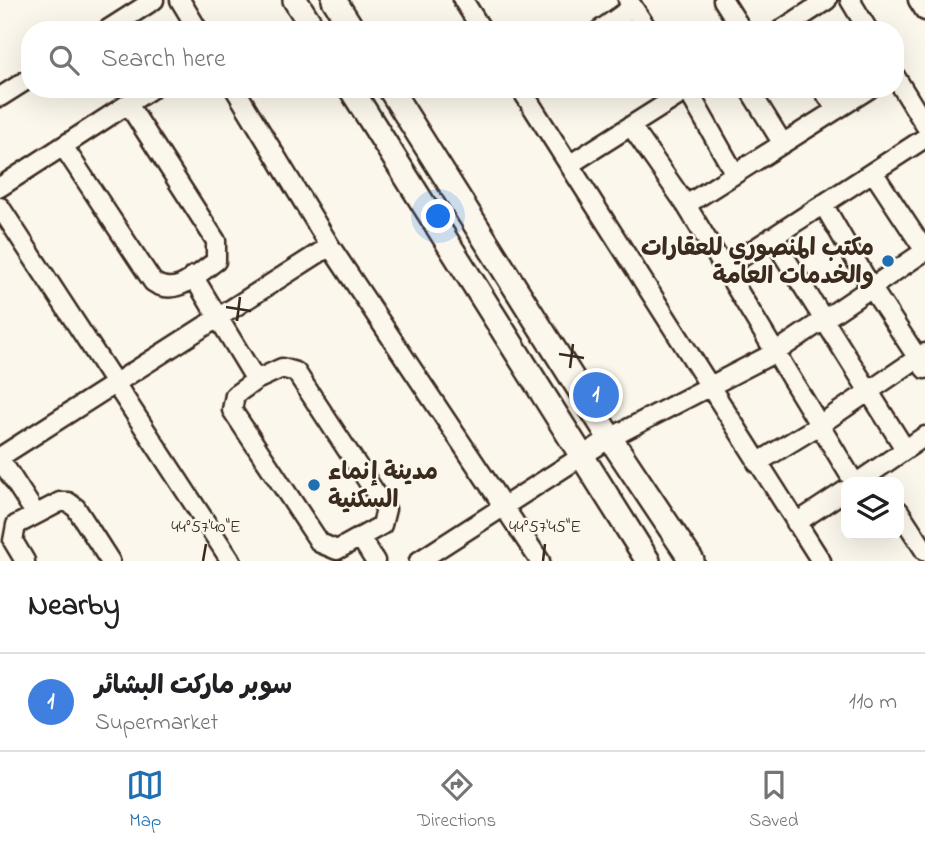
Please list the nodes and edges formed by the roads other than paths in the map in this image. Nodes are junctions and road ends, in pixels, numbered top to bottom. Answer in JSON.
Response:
{"nodes":[{"id":1,"x":154,"y":0,"type":"edge"},
{"id":2,"x":180,"y":0,"type":"edge"},
{"id":3,"x":295,"y":0,"type":"edge"},
{"id":4,"x":334,"y":0,"type":"edge"},
{"id":5,"x":463,"y":0,"type":"edge"},
{"id":6,"x":723,"y":0,"type":"edge"},
{"id":7,"x":827,"y":0,"type":"edge"},
{"id":8,"x":850,"y":0,"type":"edge"},
{"id":9,"x":918,"y":0,"type":"edge"},
{"id":10,"x":630,"y":4,"type":"edge"},
{"id":11,"x":925,"y":12,"type":"edge"},
{"id":12,"x":121,"y":21,"type":"edge"},
{"id":13,"x":193,"y":21,"type":"edge"},
{"id":14,"x":308,"y":21,"type":"edge"},
{"id":15,"x":347,"y":21,"type":"edge"},
{"id":16,"x":476,"y":21,"type":"edge"},
{"id":17,"x":610,"y":21,"type":"edge"},
{"id":18,"x":642,"y":21,"type":"edge"},
{"id":19,"x":736,"y":21,"type":"edge"},
{"id":20,"x":796,"y":21,"type":"edge"},
{"id":21,"x":862,"y":21,"type":"edge"},
{"id":22,"x":21,"y":84,"type":"edge"},
{"id":23,"x":904,"y":91,"type":"edge"},
{"id":24,"x":0,"y":97,"type":"edge"},
{"id":25,"x":137,"y":98,"type":"edge"},
{"id":26,"x":240,"y":98,"type":"edge"},
{"id":27,"x":357,"y":98,"type":"edge"},
{"id":28,"x":396,"y":98,"type":"edge"},
{"id":29,"x":527,"y":98,"type":"edge"},
{"id":30,"x":675,"y":98,"type":"edge"},
{"id":31,"x":692,"y":98,"type":"edge"},
{"id":32,"x":754,"y":98,"type":"edge"},
{"id":33,"x":829,"y":98,"type":"edge"},
{"id":34,"x":855,"y":98,"type":"edge"},
{"id":35,"x":128,"y":104,"type":"junction"},
{"id":36,"x":836,"y":110,"type":"junction"},
{"id":37,"x":925,"y":125,"type":"edge"},
{"id":38,"x":631,"y":126,"type":"junction"},
{"id":39,"x":925,"y":138,"type":"edge"},
{"id":40,"x":782,"y":144,"type":"junction"},
{"id":41,"x":63,"y":146,"type":"junction"},
{"id":42,"x":569,"y":165,"type":"junction"},
{"id":43,"x":873,"y":172,"type":"junction"},
{"id":44,"x":735,"y":174,"type":"junction"},
{"id":45,"x":0,"y":187,"type":"edge"},
{"id":46,"x":823,"y":204,"type":"junction"},
{"id":47,"x":686,"y":205,"type":"junction"},
{"id":48,"x":0,"y":207,"type":"edge"},
{"id":49,"x":772,"y":237,"type":"junction"},
{"id":50,"x":330,"y":246,"type":"junction"},
{"id":51,"x":925,"y":251,"type":"edge"},
{"id":52,"x":725,"y":268,"type":"junction"},
{"id":53,"x":193,"y":276,"type":"junction"},
{"id":54,"x":871,"y":287,"type":"junction"},
{"id":55,"x":219,"y":317,"type":"junction"},
{"id":56,"x":822,"y":320,"type":"junction"},
{"id":57,"x":776,"y":352,"type":"junction"},
{"id":58,"x":923,"y":360,"type":"edge"},
{"id":59,"x":256,"y":380,"type":"junction"},
{"id":60,"x":116,"y":384,"type":"junction"},
{"id":61,"x":710,"y":388,"type":"junction"},
{"id":62,"x":868,"y":391,"type":"junction"},
{"id":63,"x":818,"y":426,"type":"junction"},
{"id":64,"x":925,"y":436,"type":"edge"},
{"id":65,"x":610,"y":438,"type":"junction"},
{"id":66,"x":905,"y":449,"type":"junction"},
{"id":67,"x":0,"y":458,"type":"edge"},
{"id":68,"x":583,"y":458,"type":"junction"},
{"id":69,"x":757,"y":463,"type":"junction"},
{"id":70,"x":863,"y":477,"type":"edge"},
{"id":71,"x":870,"y":477,"type":"edge"},
{"id":72,"x":841,"y":493,"type":"edge"},
{"id":73,"x":506,"y":506,"type":"junction"},
{"id":74,"x":35,"y":513,"type":"junction"},
{"id":75,"x":904,"y":519,"type":"edge"},
{"id":76,"x":796,"y":523,"type":"junction"},
{"id":77,"x":360,"y":537,"type":"junction"},
{"id":78,"x":925,"y":551,"type":"edge"},
{"id":79,"x":25,"y":561,"type":"edge"},
{"id":80,"x":110,"y":561,"type":"edge"},
{"id":81,"x":232,"y":561,"type":"edge"},
{"id":82,"x":375,"y":561,"type":"edge"},
{"id":83,"x":419,"y":561,"type":"edge"},
{"id":84,"x":540,"y":561,"type":"edge"},
{"id":85,"x":648,"y":561,"type":"edge"},
{"id":86,"x":692,"y":561,"type":"edge"},
{"id":87,"x":821,"y":561,"type":"edge"}],
"edges":[{"from":1,"to":12,"type":"street"},
{"from":2,"to":13,"type":"street"},
{"from":3,"to":14,"type":"street"},
{"from":4,"to":15,"type":"street"},
{"from":5,"to":16,"type":"street"},
{"from":6,"to":19,"type":"street"},
{"from":7,"to":20,"type":"street"},
{"from":8,"to":21,"type":"street"},
{"from":9,"to":11,"type":"street"},
{"from":10,"to":17,"type":"street"},
{"from":10,"to":18,"type":"street"},
{"from":22,"to":24,"type":"street"},
{"from":23,"to":37,"type":"street"},
{"from":25,"to":35,"type":"street"},
{"from":26,"to":50,"type":"street"},
{"from":27,"to":68,"type":"street"},
{"from":28,"to":65,"type":"street"},
{"from":29,"to":42,"type":"street"},
{"from":30,"to":38,"type":"street"},
{"from":31,"to":44,"type":"street"},
{"from":32,"to":40,"type":"street"},
{"from":33,"to":36,"type":"street"},
{"from":34,"to":36,"type":"street"},
{"from":35,"to":41,"type":"street"},
{"from":35,"to":53,"type":"street"},
{"from":36,"to":40,"type":"street"},
{"from":38,"to":42,"type":"street"},
{"from":38,"to":47,"type":"street"},
{"from":39,"to":43,"type":"street"},
{"from":40,"to":44,"type":"street"},
{"from":41,"to":45,"type":"street"},
{"from":41,"to":53,"type":"street"},
{"from":42,"to":61,"type":"street"},
{"from":43,"to":46,"type":"street"},
{"from":43,"to":51,"type":"street"},
{"from":44,"to":47,"type":"street"},
{"from":46,"to":49,"type":"street"},
{"from":46,"to":54,"type":"street"},
{"from":47,"to":52,"type":"street"},
{"from":48,"to":60,"type":"street"},
{"from":49,"to":52,"type":"street"},
{"from":49,"to":56,"type":"street"},
{"from":50,"to":55,"type":"street"},
{"from":50,"to":73,"type":"street"},
{"from":51,"to":54,"type":"street"},
{"from":52,"to":57,"type":"street"},
{"from":53,"to":55,"type":"street"},
{"from":54,"to":56,"type":"street"},
{"from":54,"to":58,"type":"street"},
{"from":55,"to":59,"type":"street"},
{"from":55,"to":60,"type":"street"},
{"from":56,"to":57,"type":"street"},
{"from":56,"to":62,"type":"street"},
{"from":57,"to":61,"type":"street"},
{"from":57,"to":63,"type":"street"},
{"from":58,"to":62,"type":"street"},
{"from":59,"to":77,"type":"street"},
{"from":59,"to":77,"type":"street"},
{"from":60,"to":67,"type":"street"},
{"from":60,"to":81,"type":"street"},
{"from":61,"to":65,"type":"street"},
{"from":61,"to":69,"type":"street"},
{"from":62,"to":63,"type":"street"},
{"from":62,"to":66,"type":"street"},
{"from":63,"to":69,"type":"street"},
{"from":63,"to":70,"type":"street"},
{"from":64,"to":66,"type":"street"},
{"from":65,"to":68,"type":"street"},
{"from":65,"to":86,"type":"street"},
{"from":66,"to":71,"type":"street"},
{"from":67,"to":74,"type":"street"},
{"from":68,"to":73,"type":"street"},
{"from":68,"to":85,"type":"street"},
{"from":69,"to":76,"type":"street"},
{"from":72,"to":76,"type":"street"},
{"from":73,"to":83,"type":"street"},
{"from":73,"to":84,"type":"street"},
{"from":74,"to":79,"type":"street"},
{"from":74,"to":80,"type":"street"},
{"from":75,"to":78,"type":"street"},
{"from":76,"to":87,"type":"street"},
{"from":77,"to":82,"type":"street"}]}
